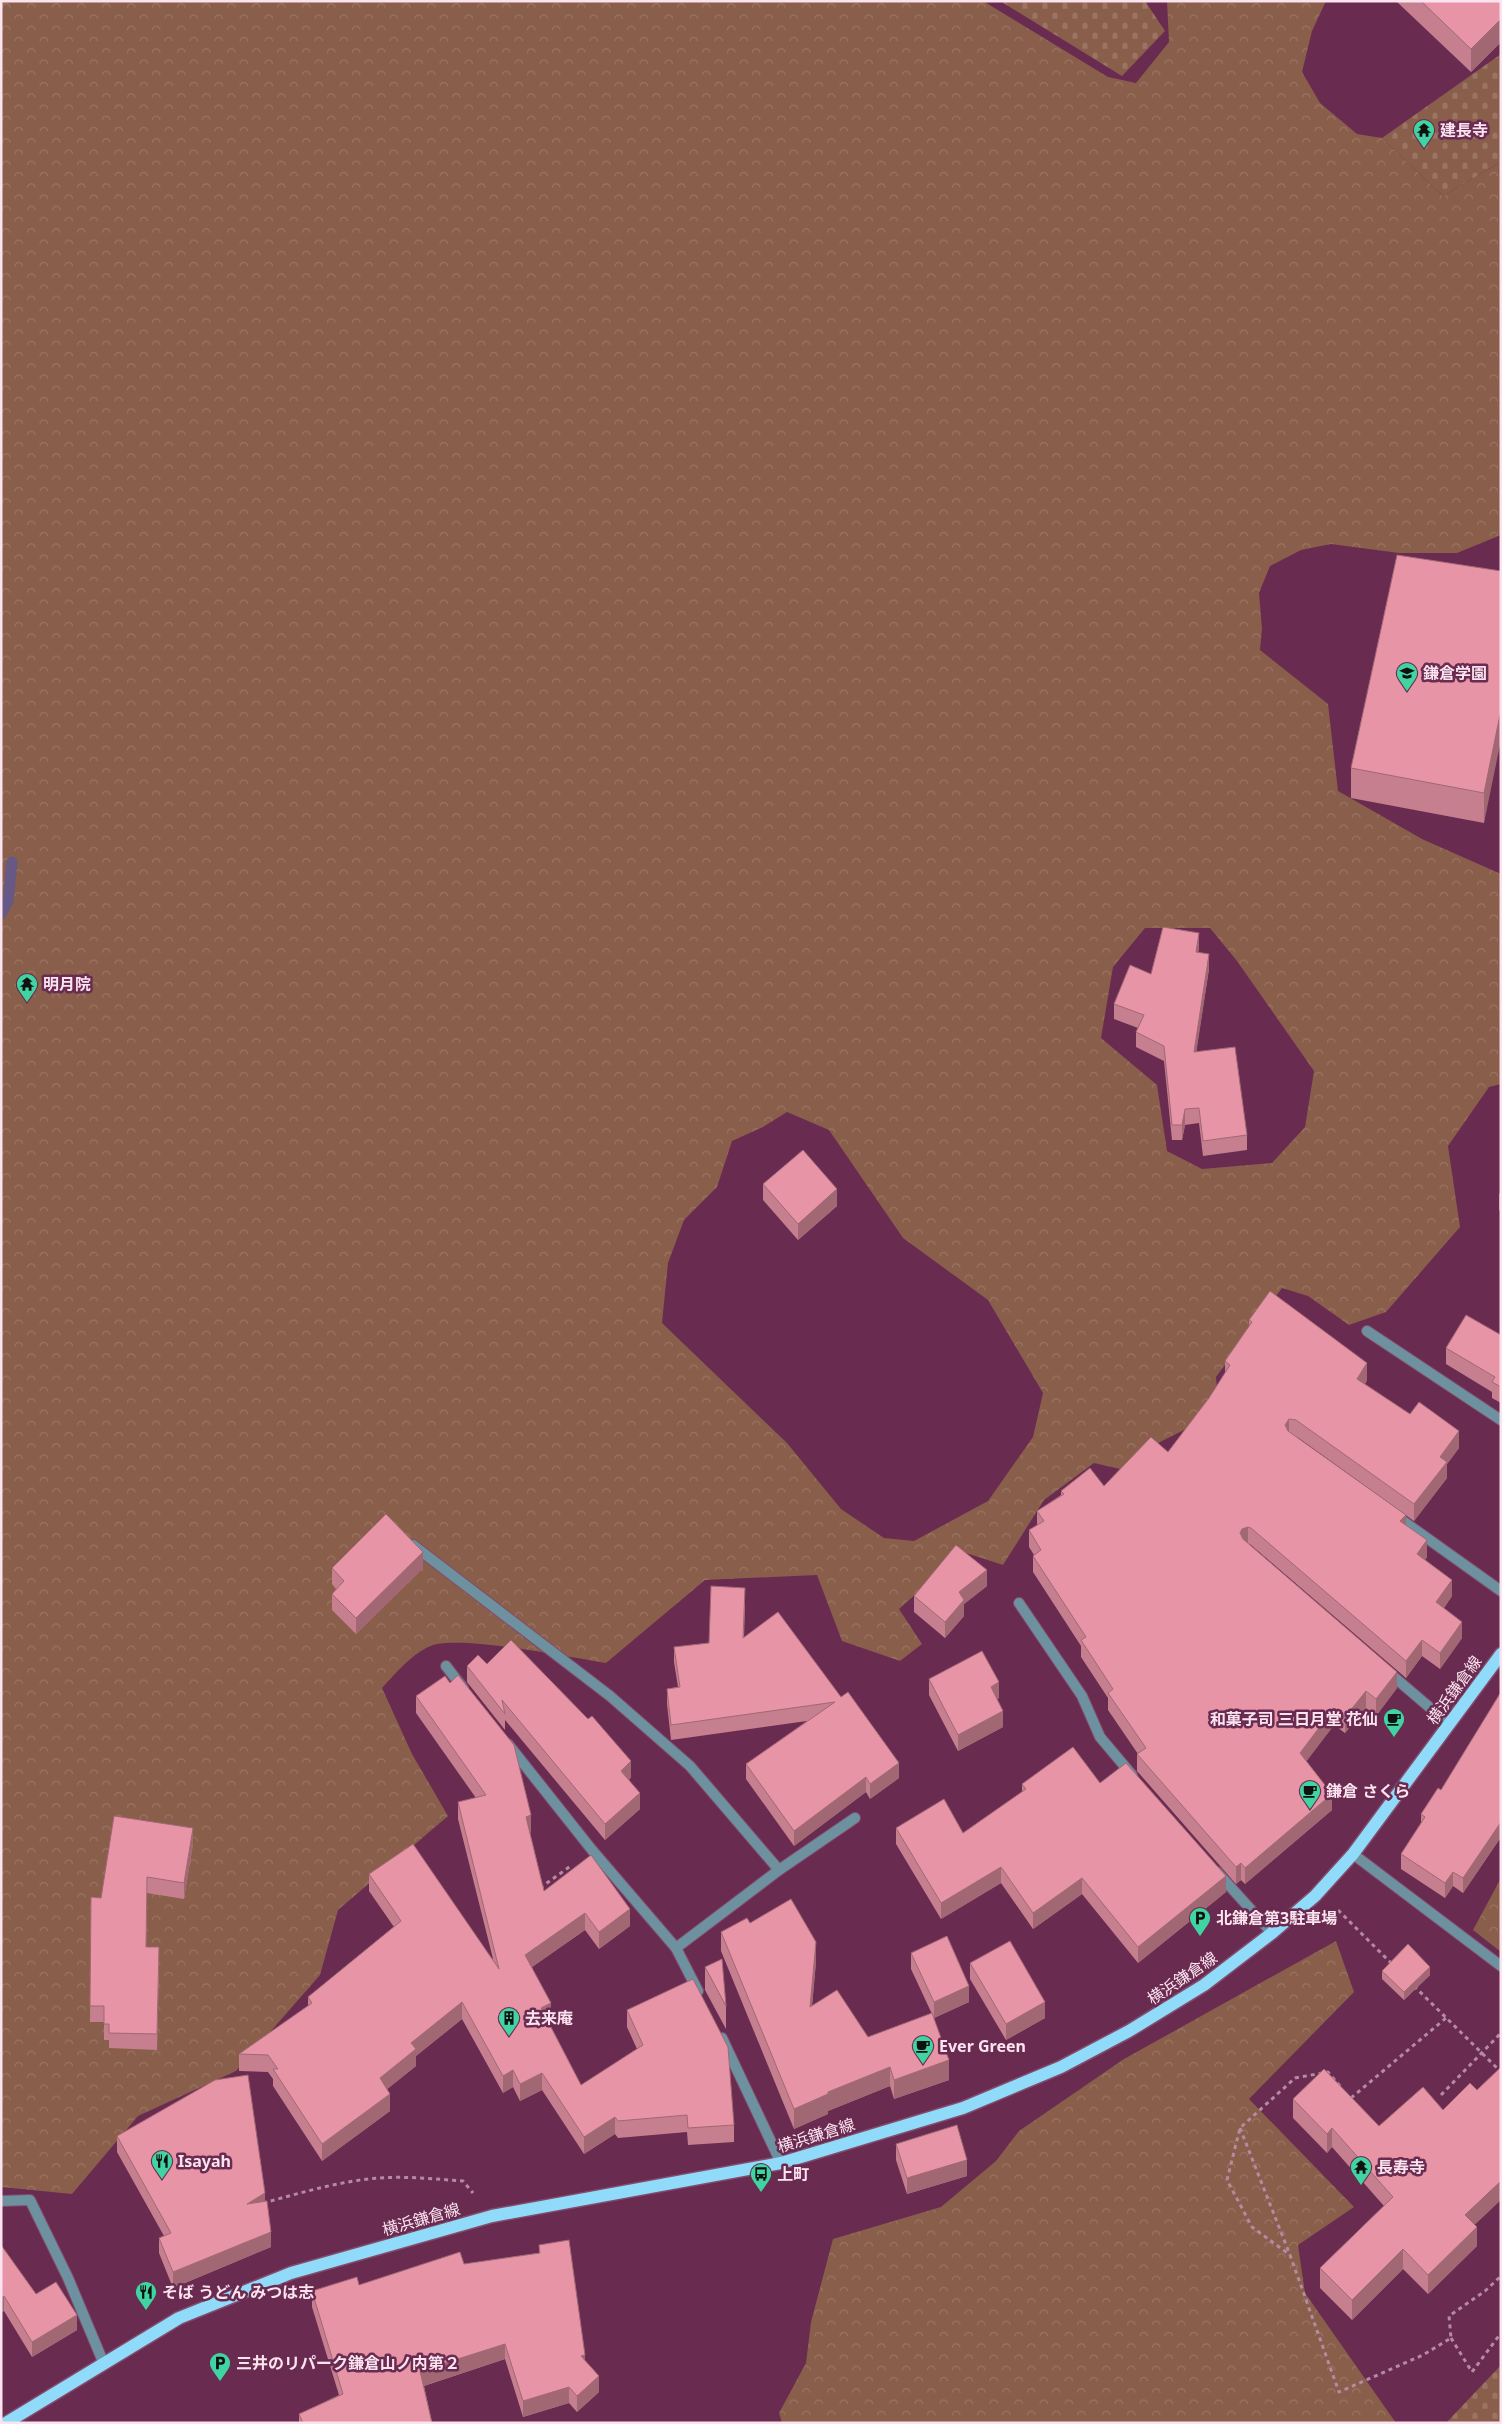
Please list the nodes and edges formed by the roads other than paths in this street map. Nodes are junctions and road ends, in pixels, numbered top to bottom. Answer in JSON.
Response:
{"nodes":[{"id":1,"x":1367,"y":1331,"type":"dead end"},
{"id":2,"x":1501,"y":1420,"type":"edge"},
{"id":3,"x":1388,"y":1511,"type":"edge"},
{"id":4,"x":402,"y":1537,"type":"edge"},
{"id":5,"x":1501,"y":1591,"type":"edge"},
{"id":6,"x":1019,"y":1603,"type":"dead end"},
{"id":7,"x":1501,"y":1654,"type":"edge"},
{"id":8,"x":446,"y":1666,"type":"dead end"},
{"id":9,"x":1382,"y":1666,"type":"edge"},
{"id":10,"x":470,"y":1697,"type":"edge"},
{"id":11,"x":1449,"y":1724,"type":"junction"},
{"id":12,"x":501,"y":1735,"type":"edge"},
{"id":13,"x":1136,"y":1780,"type":"edge"},
{"id":14,"x":855,"y":1818,"type":"dead end"},
{"id":15,"x":1353,"y":1854,"type":"junction"},
{"id":16,"x":1212,"y":1867,"type":"edge"},
{"id":17,"x":779,"y":1870,"type":"junction"},
{"id":18,"x":1272,"y":1933,"type":"junction"},
{"id":19,"x":676,"y":1948,"type":"junction"},
{"id":20,"x":1501,"y":1966,"type":"edge"},
{"id":21,"x":702,"y":1999,"type":"edge"},
{"id":22,"x":716,"y":2025,"type":"edge"},
{"id":23,"x":781,"y":2163,"type":"junction"},
{"id":24,"x":1,"y":2201,"type":"edge"},
{"id":25,"x":104,"y":2364,"type":"junction"},
{"id":26,"x":6,"y":2423,"type":"edge"}],
"edges":[{"from":1,"to":2,"type":"street"},
{"from":3,"to":5,"type":"street"},
{"from":4,"to":17,"type":"street"},
{"from":6,"to":13,"type":"street"},
{"from":7,"to":11,"type":"main road","name":"横浜鎌倉線"},
{"from":8,"to":10,"type":"street"},
{"from":9,"to":11,"type":"street"},
{"from":11,"to":15,"type":"main road","name":"横浜鎌倉線"},
{"from":12,"to":19,"type":"street"},
{"from":14,"to":17,"type":"street"},
{"from":15,"to":18,"type":"main road","name":"横浜鎌倉線"},
{"from":15,"to":20,"type":"street"},
{"from":16,"to":18,"type":"street"},
{"from":17,"to":19,"type":"street"},
{"from":18,"to":23,"type":"main road","name":"横浜鎌倉線"},
{"from":19,"to":21,"type":"street"},
{"from":22,"to":23,"type":"street"},
{"from":23,"to":25,"type":"main road","name":"横浜鎌倉線"},
{"from":24,"to":25,"type":"street"},
{"from":25,"to":26,"type":"main road","name":"横浜鎌倉線"}]}
